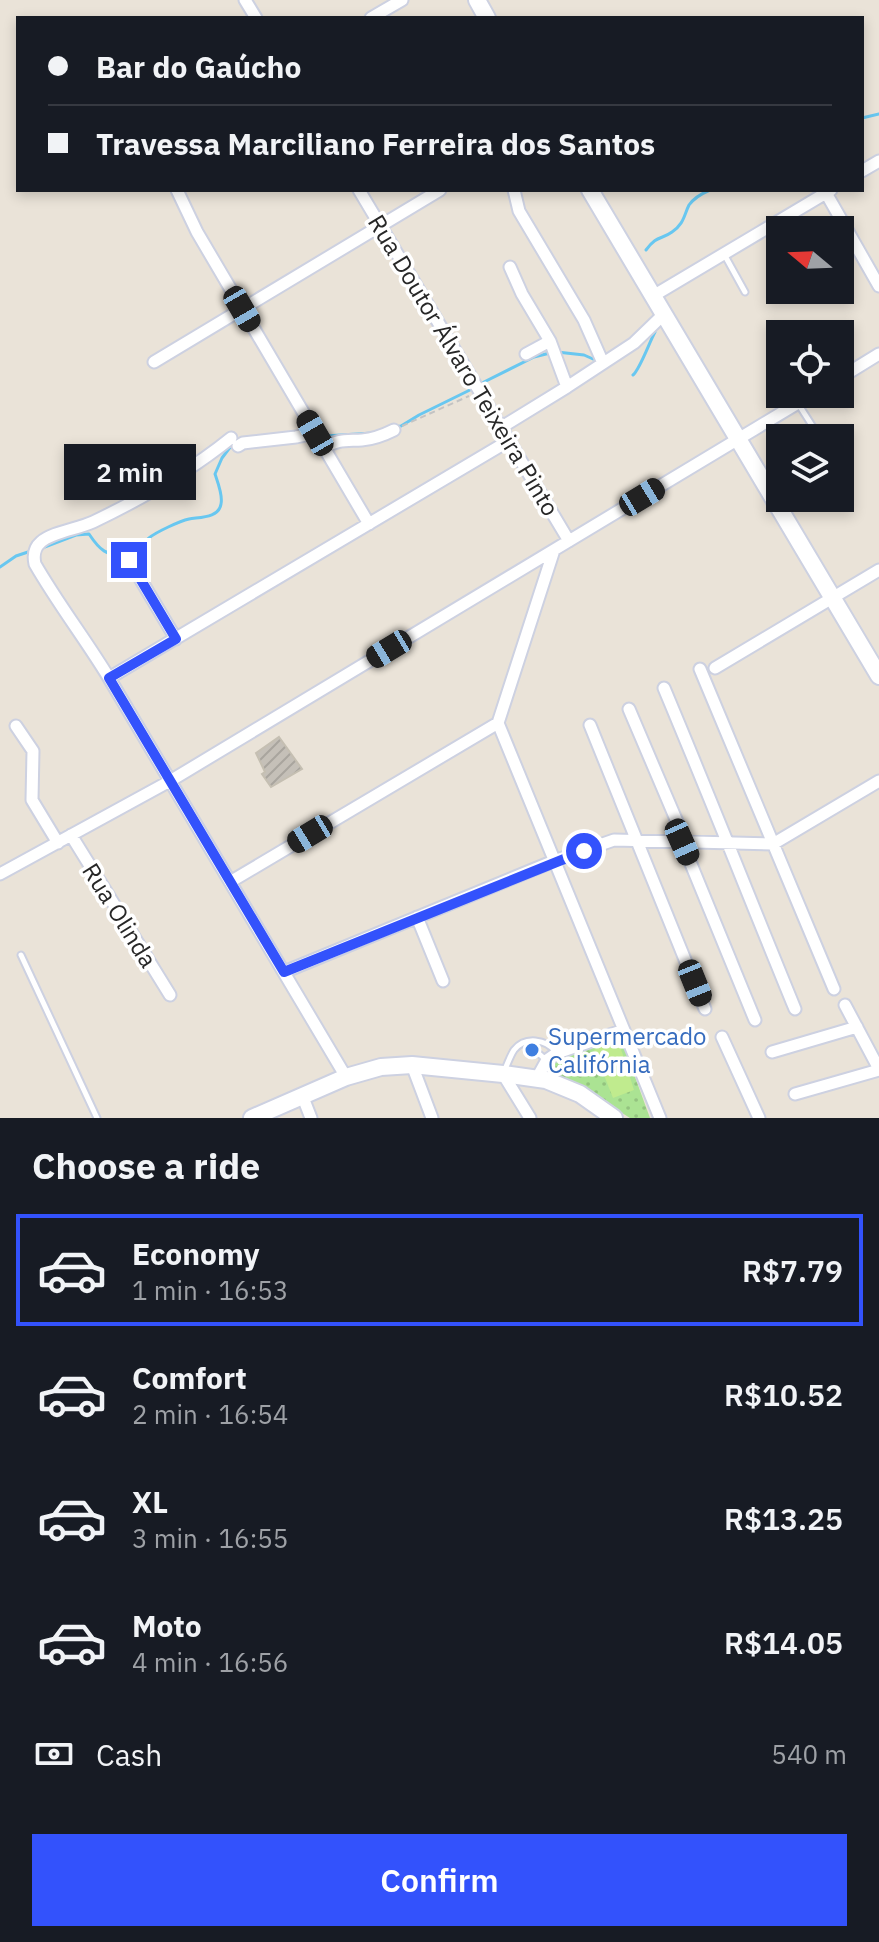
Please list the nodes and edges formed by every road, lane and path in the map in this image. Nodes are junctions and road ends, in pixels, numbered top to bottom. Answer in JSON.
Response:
{"nodes":[{"id":1,"x":402,"y":0,"type":"edge"},
{"id":2,"x":374,"y":16,"type":"edge"},
{"id":3,"x":178,"y":192,"type":"edge"},
{"id":4,"x":360,"y":192,"type":"edge"},
{"id":5,"x":437,"y":192,"type":"edge"},
{"id":6,"x":514,"y":192,"type":"edge"},
{"id":7,"x":591,"y":192,"type":"edge"},
{"id":8,"x":826,"y":192,"type":"edge"},
{"id":9,"x":829,"y":192,"type":"edge"},
{"id":10,"x":380,"y":226,"type":"junction"},
{"id":11,"x":724,"y":254,"type":"junction"},
{"id":12,"x":510,"y":267,"type":"dead end"},
{"id":13,"x":879,"y":286,"type":"edge"},
{"id":14,"x":745,"y":292,"type":"dead end"},
{"id":15,"x":653,"y":296,"type":"junction"},
{"id":16,"x":242,"y":309,"type":"junction"},
{"id":17,"x":664,"y":314,"type":"junction"},
{"id":18,"x":550,"y":341,"type":"junction"},
{"id":19,"x":526,"y":354,"type":"dead end"},
{"id":20,"x":879,"y":354,"type":"edge"},
{"id":21,"x":154,"y":362,"type":"dead end"},
{"id":22,"x":603,"y":363,"type":"junction"},
{"id":23,"x":854,"y":369,"type":"edge"},
{"id":24,"x":567,"y":387,"type":"junction"},
{"id":25,"x":479,"y":390,"type":"junction"},
{"id":26,"x":790,"y":408,"type":"edge"},
{"id":27,"x":502,"y":427,"type":"junction"},
{"id":28,"x":394,"y":430,"type":"joint"},
{"id":29,"x":315,"y":433,"type":"junction"},
{"id":30,"x":738,"y":439,"type":"junction"},
{"id":31,"x":510,"y":440,"type":"junction"},
{"id":32,"x":324,"y":448,"type":"junction"},
{"id":33,"x":369,"y":524,"type":"junction"},
{"id":34,"x":569,"y":541,"type":"junction"},
{"id":35,"x":554,"y":550,"type":"junction"},
{"id":36,"x":129,"y":560,"type":"dead end"},
{"id":37,"x":879,"y":570,"type":"edge"},
{"id":38,"x":832,"y":598,"type":"junction"},
{"id":39,"x":176,"y":639,"type":"junction"},
{"id":40,"x":715,"y":668,"type":"dead end"},
{"id":41,"x":700,"y":669,"type":"dead end"},
{"id":42,"x":879,"y":676,"type":"edge"},
{"id":43,"x":109,"y":678,"type":"junction"},
{"id":44,"x":664,"y":688,"type":"dead end"},
{"id":45,"x":629,"y":709,"type":"dead end"},
{"id":46,"x":498,"y":723,"type":"junction"},
{"id":47,"x":590,"y":725,"type":"dead end"},
{"id":48,"x":16,"y":726,"type":"dead end"},
{"id":49,"x":170,"y":781,"type":"junction"},
{"id":50,"x":879,"y":781,"type":"edge"},
{"id":51,"x":71,"y":835,"type":"junction"},
{"id":52,"x":637,"y":841,"type":"junction"},
{"id":53,"x":682,"y":842,"type":"junction"},
{"id":54,"x":58,"y":843,"type":"junction"},
{"id":55,"x":729,"y":843,"type":"junction"},
{"id":56,"x":773,"y":844,"type":"junction"},
{"id":57,"x":554,"y":861,"type":"junction"},
{"id":58,"x":0,"y":874,"type":"edge"},
{"id":59,"x":230,"y":882,"type":"junction"},
{"id":60,"x":417,"y":917,"type":"junction"},
{"id":61,"x":21,"y":955,"type":"dead end"},
{"id":62,"x":284,"y":972,"type":"junction"},
{"id":63,"x":443,"y":981,"type":"dead end"},
{"id":64,"x":834,"y":989,"type":"dead end"},
{"id":65,"x":170,"y":995,"type":"dead end"},
{"id":66,"x":845,"y":1005,"type":"dead end"},
{"id":67,"x":705,"y":1009,"type":"dead end"},
{"id":68,"x":795,"y":1009,"type":"dead end"},
{"id":69,"x":755,"y":1020,"type":"dead end"},
{"id":70,"x":857,"y":1027,"type":"junction"},
{"id":71,"x":624,"y":1030,"type":"junction"},
{"id":72,"x":722,"y":1037,"type":"dead end"},
{"id":73,"x":526,"y":1042,"type":"junction"},
{"id":74,"x":772,"y":1052,"type":"dead end"},
{"id":75,"x":552,"y":1057,"type":"junction"},
{"id":76,"x":412,"y":1065,"type":"junction"},
{"id":77,"x":879,"y":1070,"type":"edge"},
{"id":78,"x":503,"y":1074,"type":"junction"},
{"id":79,"x":346,"y":1077,"type":"junction"},
{"id":80,"x":537,"y":1078,"type":"junction"},
{"id":81,"x":795,"y":1094,"type":"dead end"},
{"id":82,"x":302,"y":1095,"type":"junction"},
{"id":83,"x":97,"y":1118,"type":"edge"},
{"id":84,"x":252,"y":1118,"type":"edge"},
{"id":85,"x":311,"y":1118,"type":"edge"},
{"id":86,"x":432,"y":1118,"type":"edge"},
{"id":87,"x":530,"y":1118,"type":"edge"},
{"id":88,"x":614,"y":1118,"type":"edge"},
{"id":89,"x":660,"y":1118,"type":"edge"},
{"id":90,"x":759,"y":1118,"type":"edge"}],
"edges":[{"from":1,"to":2,"type":"street"},
{"from":3,"to":16,"type":"street"},
{"from":4,"to":10,"type":"street","name":"Rua Doutor Álvaro Teixeira Pinto"},
{"from":5,"to":10,"type":"street"},
{"from":6,"to":22,"type":"street"},
{"from":7,"to":15,"type":"street"},
{"from":8,"to":11,"type":"street"},
{"from":9,"to":13,"type":"street"},
{"from":10,"to":16,"type":"street"},
{"from":10,"to":25,"type":"street","name":"Rua Doutor Álvaro Teixeira Pinto"},
{"from":11,"to":14,"type":"lane"},
{"from":11,"to":15,"type":"street"},
{"from":12,"to":18,"type":"street"},
{"from":15,"to":17,"type":"street"},
{"from":16,"to":21,"type":"street"},
{"from":16,"to":29,"type":"street"},
{"from":17,"to":22,"type":"street"},
{"from":17,"to":30,"type":"street"},
{"from":18,"to":19,"type":"street"},
{"from":18,"to":24,"type":"street"},
{"from":20,"to":23,"type":"street"},
{"from":22,"to":24,"type":"street"},
{"from":24,"to":27,"type":"street"},
{"from":25,"to":27,"type":"street","name":"Rua Doutor Álvaro Teixeira Pinto"},
{"from":25,"to":28,"type":"path"},
{"from":26,"to":30,"type":"street"},
{"from":27,"to":31,"type":"street","name":"Rua Doutor Álvaro Teixeira Pinto"},
{"from":28,"to":32,"type":"street"},
{"from":29,"to":32,"type":"street"},
{"from":29,"to":43,"type":"street"},
{"from":30,"to":34,"type":"street"},
{"from":30,"to":38,"type":"street"},
{"from":31,"to":33,"type":"street"},
{"from":31,"to":34,"type":"street","name":"Rua Doutor Álvaro Teixeira Pinto"},
{"from":32,"to":33,"type":"street"},
{"from":33,"to":39,"type":"street"},
{"from":34,"to":35,"type":"street"},
{"from":35,"to":46,"type":"street"},
{"from":35,"to":49,"type":"street"},
{"from":36,"to":39,"type":"street"},
{"from":37,"to":38,"type":"street"},
{"from":38,"to":40,"type":"street"},
{"from":38,"to":42,"type":"street"},
{"from":39,"to":43,"type":"street"},
{"from":41,"to":56,"type":"street"},
{"from":43,"to":49,"type":"street"},
{"from":44,"to":55,"type":"street"},
{"from":45,"to":53,"type":"street"},
{"from":46,"to":57,"type":"street"},
{"from":46,"to":59,"type":"street"},
{"from":47,"to":52,"type":"street"},
{"from":48,"to":54,"type":"street"},
{"from":49,"to":51,"type":"street"},
{"from":49,"to":59,"type":"street"},
{"from":50,"to":56,"type":"street"},
{"from":51,"to":54,"type":"street"},
{"from":51,"to":65,"type":"street","name":"Rua Olinda"},
{"from":52,"to":53,"type":"street"},
{"from":52,"to":57,"type":"street"},
{"from":52,"to":67,"type":"street"},
{"from":53,"to":55,"type":"street"},
{"from":53,"to":69,"type":"street"},
{"from":54,"to":58,"type":"street"},
{"from":55,"to":56,"type":"street"},
{"from":55,"to":68,"type":"street"},
{"from":56,"to":64,"type":"street"},
{"from":57,"to":60,"type":"street"},
{"from":57,"to":71,"type":"street"},
{"from":59,"to":62,"type":"street"},
{"from":60,"to":62,"type":"street"},
{"from":60,"to":63,"type":"street"},
{"from":61,"to":83,"type":"lane"},
{"from":62,"to":79,"type":"street"},
{"from":66,"to":70,"type":"street"},
{"from":70,"to":74,"type":"street"},
{"from":70,"to":77,"type":"street"},
{"from":71,"to":75,"type":"street"},
{"from":71,"to":89,"type":"street"},
{"from":72,"to":90,"type":"street"},
{"from":73,"to":75,"type":"lane"},
{"from":73,"to":75,"type":"lane"},
{"from":73,"to":78,"type":"lane"},
{"from":75,"to":80,"type":"street"},
{"from":76,"to":78,"type":"street"},
{"from":76,"to":79,"type":"street"},
{"from":76,"to":86,"type":"street"},
{"from":77,"to":81,"type":"street"},
{"from":78,"to":80,"type":"street"},
{"from":78,"to":87,"type":"street"},
{"from":79,"to":82,"type":"street"},
{"from":80,"to":88,"type":"street"},
{"from":82,"to":84,"type":"street"},
{"from":82,"to":85,"type":"street"}]}
